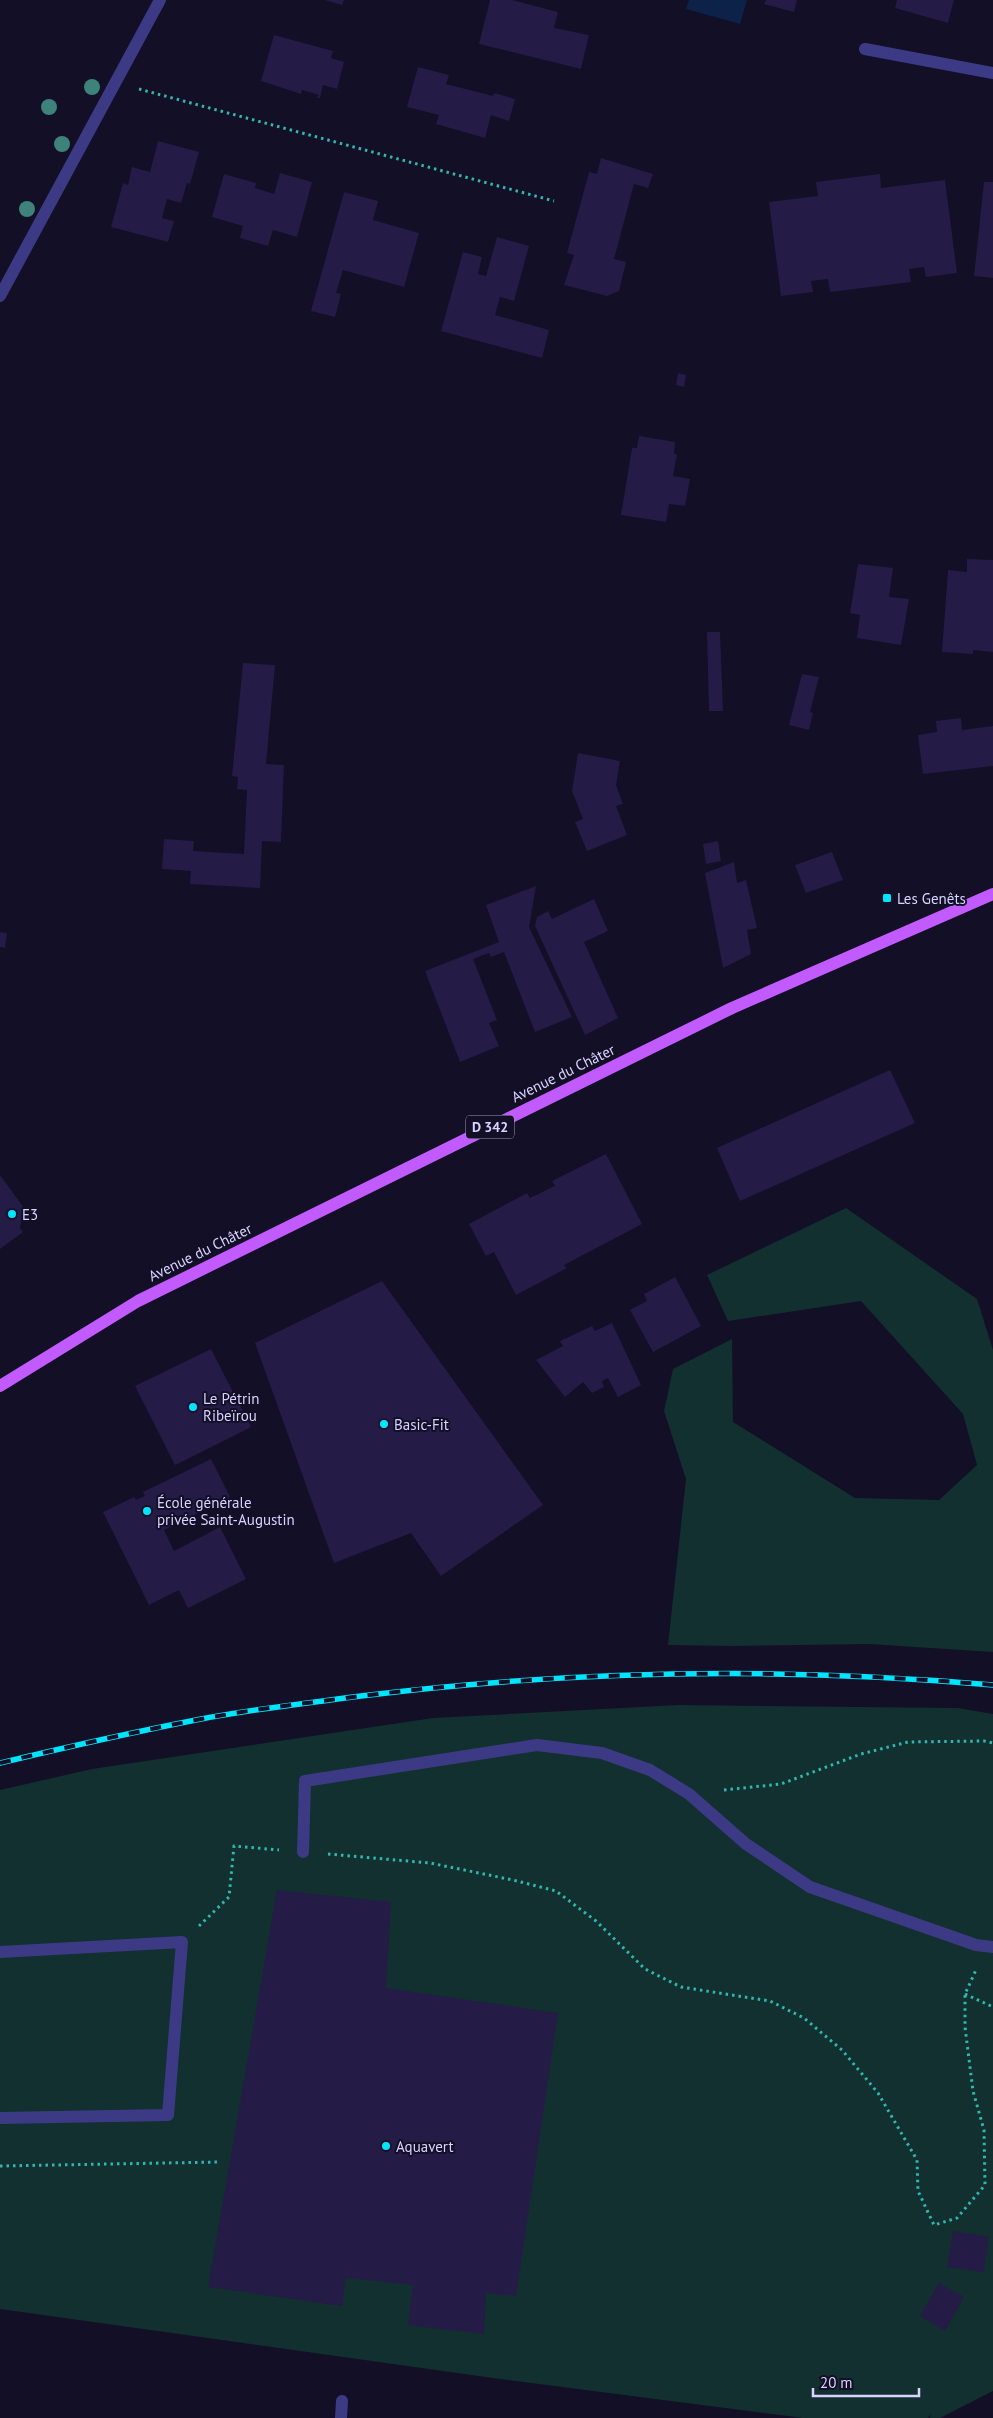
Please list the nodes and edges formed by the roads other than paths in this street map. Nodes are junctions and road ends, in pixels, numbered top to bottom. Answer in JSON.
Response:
{"nodes":[{"id":1,"x":160,"y":0,"type":"edge"},
{"id":2,"x":866,"y":49,"type":"dead end"},
{"id":3,"x":993,"y":73,"type":"edge"},
{"id":4,"x":0,"y":296,"type":"edge"},
{"id":5,"x":993,"y":894,"type":"edge"},
{"id":6,"x":0,"y":1386,"type":"edge"},
{"id":7,"x":303,"y":1852,"type":"road end"},
{"id":8,"x":989,"y":1947,"type":"edge"},
{"id":9,"x":0,"y":1952,"type":"edge"},
{"id":10,"x":0,"y":2118,"type":"edge"},
{"id":11,"x":342,"y":2401,"type":"dead end"},
{"id":12,"x":341,"y":2418,"type":"edge"}],
"edges":[{"from":1,"to":4,"type":"street"},
{"from":2,"to":3,"type":"street"},
{"from":5,"to":6,"type":"main road","name":"Avenue du Châter","number":"D 342"},
{"from":7,"to":8,"type":"street"},
{"from":9,"to":10,"type":"street"},
{"from":11,"to":12,"type":"street"}]}
